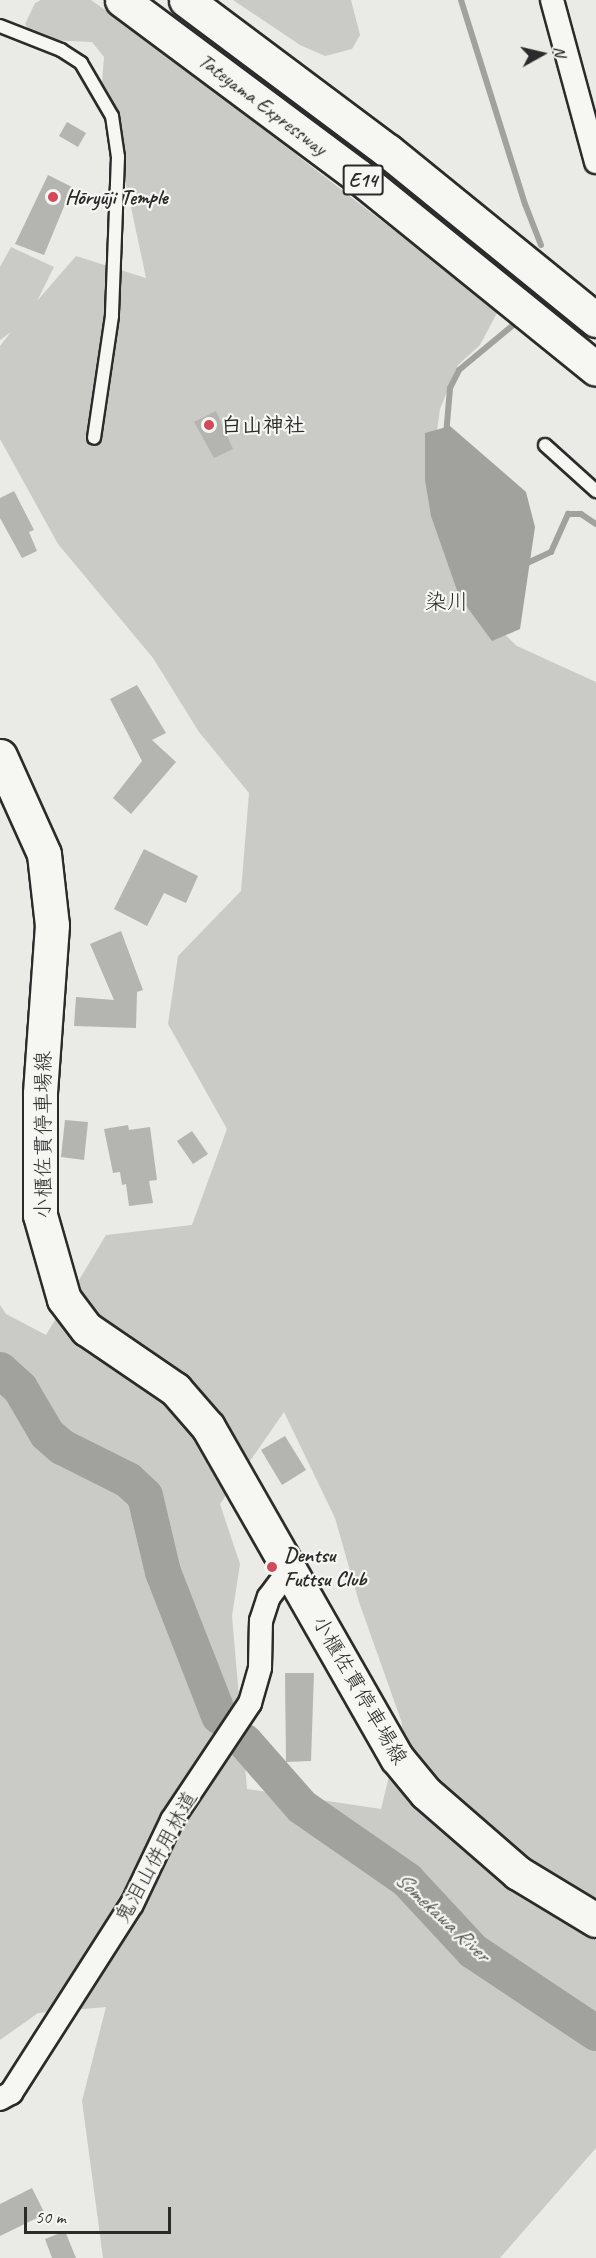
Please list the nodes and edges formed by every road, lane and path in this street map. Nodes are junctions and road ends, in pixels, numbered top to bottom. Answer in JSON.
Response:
{"nodes":[{"id":1,"x":122,"y":0,"type":"edge"},
{"id":2,"x":186,"y":0,"type":"edge"},
{"id":3,"x":552,"y":0,"type":"edge"},
{"id":4,"x":0,"y":26,"type":"edge"},
{"id":5,"x":596,"y":162,"type":"edge"},
{"id":6,"x":596,"y":320,"type":"edge"},
{"id":7,"x":596,"y":369,"type":"edge"},
{"id":8,"x":94,"y":438,"type":"dead end"},
{"id":9,"x":545,"y":445,"type":"dead end"},
{"id":10,"x":596,"y":491,"type":"edge"},
{"id":11,"x":0,"y":756,"type":"edge"},
{"id":12,"x":290,"y":1569,"type":"junction"},
{"id":13,"x":596,"y":1920,"type":"edge"},
{"id":14,"x":0,"y":2099,"type":"edge"}],
"edges":[{"from":1,"to":7,"type":"main road","name":"Tateyama Expressway","number":"E14"},
{"from":2,"to":6,"type":"main road","name":"Tateyama Expressway","number":"E14"},
{"from":3,"to":5,"type":"street"},
{"from":4,"to":8,"type":"lane"},
{"from":9,"to":10,"type":"lane"},
{"from":11,"to":12,"type":"main road","name":"小櫃佐貫停車場線"},
{"from":12,"to":13,"type":"main road","name":"小櫃佐貫停車場線"},
{"from":12,"to":14,"type":"street","name":"鬼泪山併用林道"}]}
